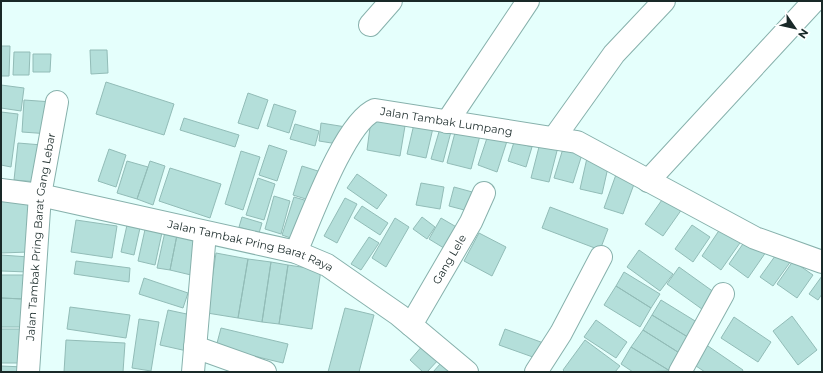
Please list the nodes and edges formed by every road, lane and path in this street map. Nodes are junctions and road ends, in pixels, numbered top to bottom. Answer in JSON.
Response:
{"nodes":[{"id":1,"x":391,"y":1,"type":"edge"},
{"id":2,"x":528,"y":1,"type":"edge"},
{"id":3,"x":664,"y":1,"type":"edge"},
{"id":4,"x":814,"y":1,"type":"edge"},
{"id":5,"x":370,"y":25,"type":"dead end"},
{"id":6,"x":57,"y":102,"type":"dead end"},
{"id":7,"x":447,"y":122,"type":"junction"},
{"id":8,"x":554,"y":138,"type":"junction"},
{"id":9,"x":648,"y":181,"type":"junction"},
{"id":10,"x":1,"y":190,"type":"edge"},
{"id":11,"x":484,"y":193,"type":"dead end"},
{"id":12,"x":40,"y":195,"type":"junction"},
{"id":13,"x":205,"y":233,"type":"junction"},
{"id":14,"x":296,"y":252,"type":"junction"},
{"id":15,"x":600,"y":257,"type":"dead end"},
{"id":16,"x":822,"y":262,"type":"edge"},
{"id":17,"x":724,"y":294,"type":"dead end"},
{"id":18,"x":411,"y":324,"type":"junction"},
{"id":19,"x":195,"y":347,"type":"junction"},
{"id":20,"x":28,"y":372,"type":"edge"},
{"id":21,"x":193,"y":372,"type":"edge"},
{"id":22,"x":265,"y":372,"type":"edge"},
{"id":23,"x":467,"y":372,"type":"edge"},
{"id":24,"x":536,"y":372,"type":"edge"},
{"id":25,"x":680,"y":372,"type":"edge"}],
"edges":[{"from":1,"to":5,"type":"street"},
{"from":2,"to":7,"type":"street"},
{"from":3,"to":8,"type":"street"},
{"from":4,"to":9,"type":"street"},
{"from":6,"to":12,"type":"street","name":"Jalan Tambak Pring Barat Gang Lebar"},
{"from":7,"to":8,"type":"street","name":"Jalan Tambak Lumpang"},
{"from":7,"to":14,"type":"street","name":"Jalan Tambak Lumpang"},
{"from":8,"to":9,"type":"street","name":"Jalan Tambak Lumpang"},
{"from":9,"to":16,"type":"street","name":"Jalan Tambak Lumpang"},
{"from":10,"to":12,"type":"street","name":"Jalan Tambak Pring Barat Raya"},
{"from":11,"to":18,"type":"street","name":"Gang Lele"},
{"from":12,"to":13,"type":"street","name":"Jalan Tambak Pring Barat Raya"},
{"from":12,"to":20,"type":"street","name":"Jalan Tambak Pring Barat Gang Lebar"},
{"from":13,"to":14,"type":"street","name":"Jalan Tambak Pring Barat Raya"},
{"from":13,"to":19,"type":"street"},
{"from":14,"to":18,"type":"street","name":"Jalan Tambak Pring Barat Raya"},
{"from":15,"to":24,"type":"street"},
{"from":17,"to":25,"type":"street"},
{"from":18,"to":23,"type":"street","name":"Jalan Tambak Pring Barat Raya"},
{"from":19,"to":21,"type":"street"},
{"from":19,"to":22,"type":"street"}]}
